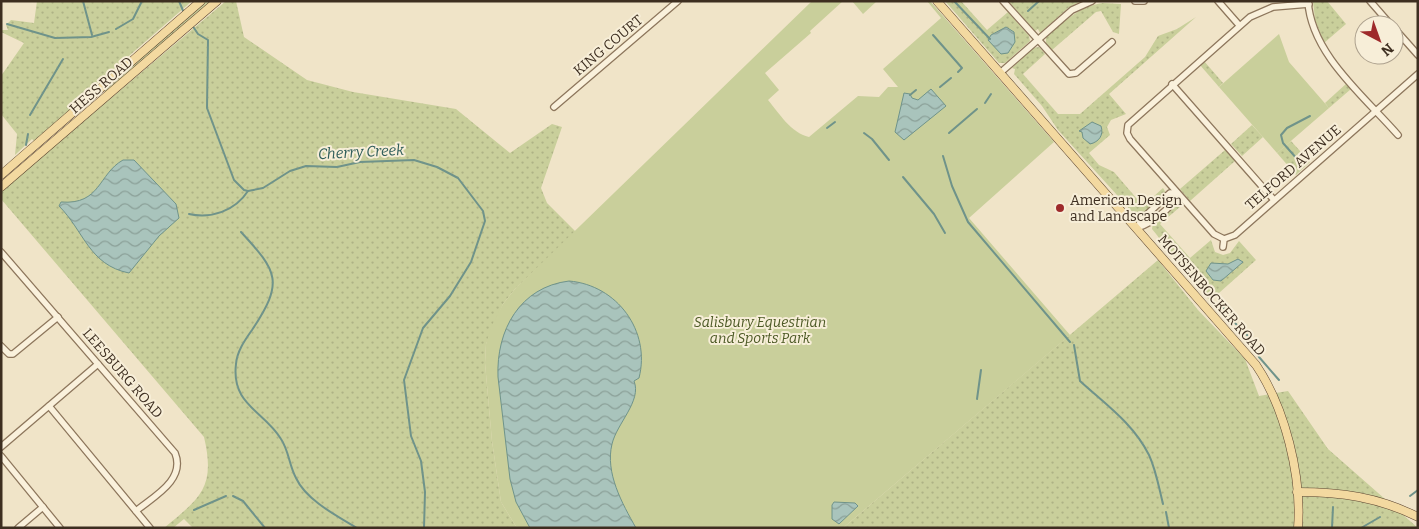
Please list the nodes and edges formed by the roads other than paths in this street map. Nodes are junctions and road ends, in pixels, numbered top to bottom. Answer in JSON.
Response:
{"nodes":[{"id":1,"x":202,"y":1,"type":"edge"},
{"id":2,"x":217,"y":1,"type":"edge"},
{"id":3,"x":678,"y":1,"type":"edge"},
{"id":4,"x":937,"y":1,"type":"edge"},
{"id":5,"x":1003,"y":1,"type":"edge"},
{"id":6,"x":1092,"y":1,"type":"edge"},
{"id":7,"x":1135,"y":1,"type":"edge"},
{"id":8,"x":1144,"y":1,"type":"edge"},
{"id":9,"x":1218,"y":1,"type":"edge"},
{"id":10,"x":1370,"y":1,"type":"edge"},
{"id":11,"x":1309,"y":3,"type":"edge"},
{"id":12,"x":1382,"y":15,"type":"edge"},
{"id":13,"x":1238,"y":25,"type":"junction"},
{"id":14,"x":1404,"y":39,"type":"edge"},
{"id":15,"x":1038,"y":40,"type":"junction"},
{"id":16,"x":1112,"y":42,"type":"dead end"},
{"id":17,"x":1418,"y":55,"type":"edge"},
{"id":18,"x":1000,"y":73,"type":"junction"},
{"id":19,"x":1418,"y":74,"type":"edge"},
{"id":20,"x":1172,"y":84,"type":"junction"},
{"id":21,"x":554,"y":107,"type":"dead end"},
{"id":22,"x":1376,"y":110,"type":"junction"},
{"id":23,"x":1120,"y":129,"type":"dead end"},
{"id":24,"x":1127,"y":129,"type":"junction"},
{"id":25,"x":1398,"y":135,"type":"dead end"},
{"id":26,"x":1,"y":175,"type":"edge"},
{"id":27,"x":1,"y":187,"type":"edge"},
{"id":28,"x":1177,"y":193,"type":"junction"},
{"id":29,"x":1274,"y":200,"type":"junction"},
{"id":30,"x":1137,"y":228,"type":"junction"},
{"id":31,"x":1224,"y":239,"type":"junction"},
{"id":32,"x":1223,"y":247,"type":"dead end"},
{"id":33,"x":1,"y":252,"type":"edge"},
{"id":34,"x":58,"y":317,"type":"junction"},
{"id":35,"x":1,"y":346,"type":"edge"},
{"id":36,"x":98,"y":364,"type":"junction"},
{"id":37,"x":49,"y":406,"type":"junction"},
{"id":38,"x":1,"y":447,"type":"edge"},
{"id":39,"x":1,"y":456,"type":"edge"},
{"id":40,"x":1297,"y":492,"type":"junction"},
{"id":41,"x":43,"y":507,"type":"junction"},
{"id":42,"x":136,"y":511,"type":"junction"},
{"id":43,"x":1418,"y":517,"type":"edge"},
{"id":44,"x":18,"y":528,"type":"edge"},
{"id":45,"x":60,"y":528,"type":"edge"},
{"id":46,"x":150,"y":528,"type":"edge"},
{"id":47,"x":1298,"y":528,"type":"edge"}],
"edges":[{"from":1,"to":26,"type":"main road","name":"HESS ROAD"},
{"from":2,"to":27,"type":"main road","name":"HESS ROAD"},
{"from":3,"to":21,"type":"street","name":"KING COURT"},
{"from":4,"to":18,"type":"main road","name":"MOTSENBOCKER ROAD"},
{"from":5,"to":15,"type":"street"},
{"from":6,"to":15,"type":"street"},
{"from":7,"to":8,"type":"street"},
{"from":9,"to":13,"type":"street"},
{"from":10,"to":12,"type":"street"},
{"from":11,"to":13,"type":"street"},
{"from":11,"to":22,"type":"street"},
{"from":13,"to":20,"type":"street"},
{"from":14,"to":17,"type":"street"},
{"from":15,"to":16,"type":"street"},
{"from":15,"to":18,"type":"street"},
{"from":18,"to":30,"type":"main road","name":"MOTSENBOCKER ROAD"},
{"from":19,"to":22,"type":"street","name":"TELFORD AVENUE"},
{"from":20,"to":24,"type":"street"},
{"from":20,"to":29,"type":"street"},
{"from":22,"to":25,"type":"street"},
{"from":22,"to":29,"type":"street","name":"TELFORD AVENUE"},
{"from":23,"to":24,"type":"street"},
{"from":24,"to":28,"type":"street"},
{"from":28,"to":30,"type":"street"},
{"from":28,"to":31,"type":"street"},
{"from":29,"to":31,"type":"street","name":"TELFORD AVENUE"},
{"from":30,"to":40,"type":"main road","name":"MOTSENBOCKER ROAD"},
{"from":31,"to":32,"type":"street"},
{"from":33,"to":34,"type":"street","name":"LEESBURG ROAD"},
{"from":34,"to":35,"type":"street"},
{"from":34,"to":36,"type":"street","name":"LEESBURG ROAD"},
{"from":36,"to":37,"type":"street"},
{"from":36,"to":42,"type":"street","name":"LEESBURG ROAD"},
{"from":37,"to":38,"type":"street"},
{"from":37,"to":42,"type":"street"},
{"from":39,"to":41,"type":"street"},
{"from":40,"to":43,"type":"main road"},
{"from":40,"to":47,"type":"main road","name":"MOTSENBOCKER ROAD"},
{"from":41,"to":44,"type":"street"},
{"from":41,"to":45,"type":"street"},
{"from":42,"to":46,"type":"street"}]}
